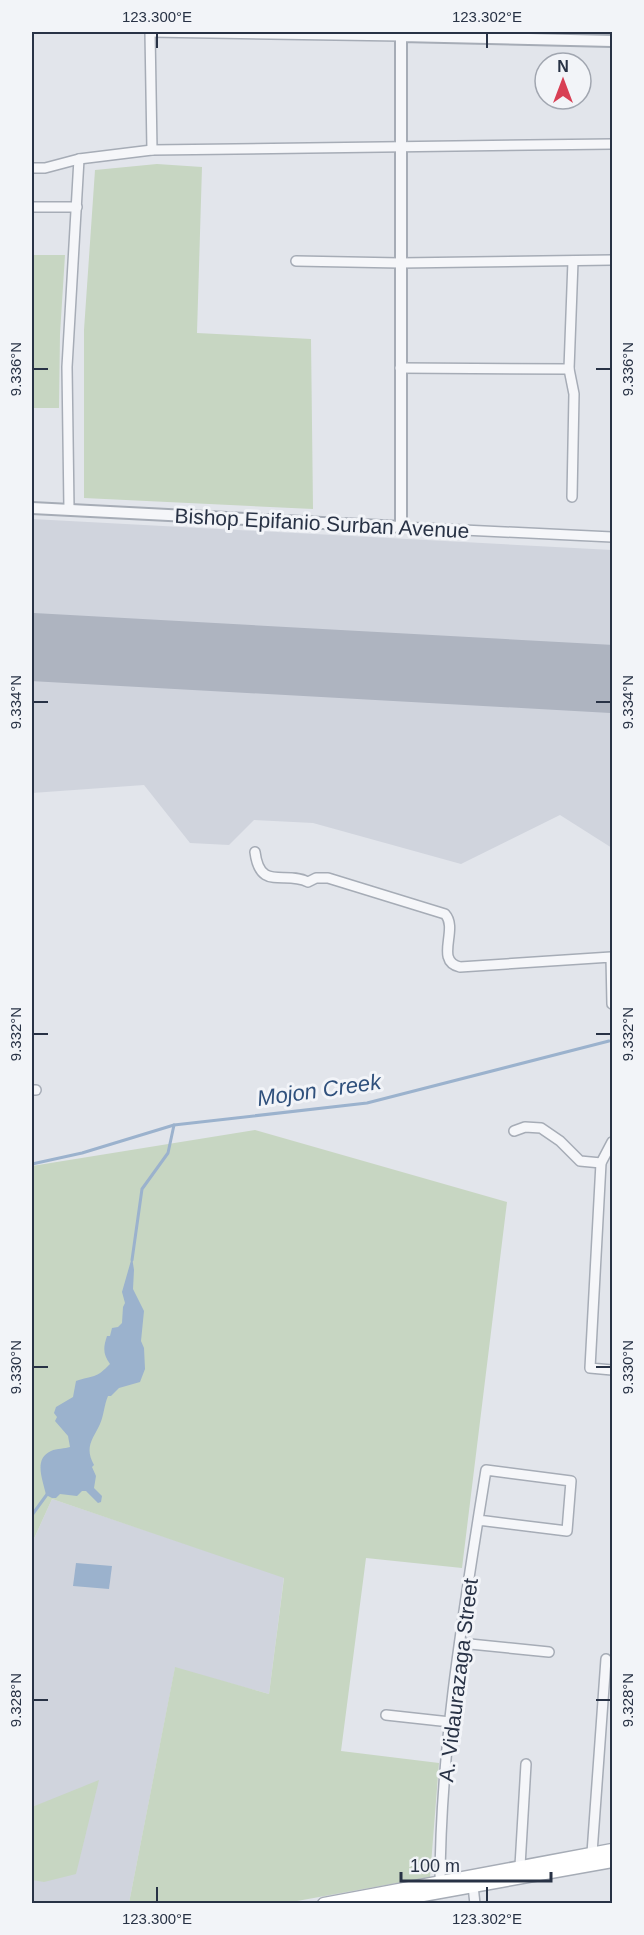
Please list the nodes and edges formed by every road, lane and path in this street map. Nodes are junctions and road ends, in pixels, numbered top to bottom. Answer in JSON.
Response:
{"nodes":[{"id":1,"x":150,"y":32,"type":"edge"},
{"id":2,"x":401,"y":34,"type":"edge"},
{"id":3,"x":501,"y":35,"type":"edge"},
{"id":4,"x":612,"y":41,"type":"edge"},
{"id":5,"x":612,"y":144,"type":"edge"},
{"id":6,"x":400,"y":147,"type":"junction"},
{"id":7,"x":152,"y":150,"type":"junction"},
{"id":8,"x":79,"y":159,"type":"junction"},
{"id":9,"x":32,"y":168,"type":"edge"},
{"id":10,"x":32,"y":207,"type":"edge"},
{"id":11,"x":77,"y":207,"type":"junction"},
{"id":12,"x":612,"y":260,"type":"edge"},
{"id":13,"x":296,"y":261,"type":"dead end"},
{"id":14,"x":573,"y":261,"type":"junction"},
{"id":15,"x":400,"y":263,"type":"junction"},
{"id":16,"x":400,"y":368,"type":"junction"},
{"id":17,"x":569,"y":369,"type":"junction"},
{"id":18,"x":572,"y":497,"type":"dead end"},
{"id":19,"x":32,"y":508,"type":"edge"},
{"id":20,"x":69,"y":510,"type":"junction"},
{"id":21,"x":401,"y":527,"type":"junction"},
{"id":22,"x":612,"y":537,"type":"edge"},
{"id":23,"x":255,"y":852,"type":"dead end"},
{"id":24,"x":612,"y":1004,"type":"edge"},
{"id":25,"x":513,"y":1131,"type":"dead end"},
{"id":26,"x":612,"y":1142,"type":"edge"},
{"id":27,"x":601,"y":1163,"type":"junction"},
{"id":28,"x":612,"y":1370,"type":"edge"},
{"id":29,"x":478,"y":1520,"type":"junction"},
{"id":30,"x":460,"y":1643,"type":"junction"},
{"id":31,"x":549,"y":1652,"type":"dead end"},
{"id":32,"x":606,"y":1659,"type":"dead end"},
{"id":33,"x":386,"y":1715,"type":"dead end"},
{"id":34,"x":450,"y":1722,"type":"junction"},
{"id":35,"x":526,"y":1764,"type":"dead end"},
{"id":36,"x":612,"y":1850,"type":"edge"},
{"id":37,"x":592,"y":1853,"type":"junction"},
{"id":38,"x":612,"y":1861,"type":"edge"},
{"id":39,"x":562,"y":1865,"type":"junction"},
{"id":40,"x":520,"y":1866,"type":"junction"},
{"id":41,"x":473,"y":1886,"type":"junction"},
{"id":42,"x":440,"y":1887,"type":"junction"},
{"id":43,"x":324,"y":1904,"type":"edge"},
{"id":44,"x":373,"y":1904,"type":"edge"},
{"id":45,"x":475,"y":1904,"type":"edge"}],
"edges":[{"from":1,"to":2,"type":"street"},
{"from":1,"to":7,"type":"street"},
{"from":2,"to":3,"type":"street"},
{"from":2,"to":6,"type":"street"},
{"from":3,"to":4,"type":"street"},
{"from":5,"to":6,"type":"street"},
{"from":6,"to":7,"type":"street"},
{"from":6,"to":15,"type":"street"},
{"from":7,"to":8,"type":"street"},
{"from":8,"to":9,"type":"street"},
{"from":8,"to":11,"type":"street"},
{"from":10,"to":11,"type":"street"},
{"from":11,"to":20,"type":"street"},
{"from":12,"to":14,"type":"street"},
{"from":13,"to":15,"type":"street"},
{"from":14,"to":15,"type":"street"},
{"from":14,"to":17,"type":"street"},
{"from":15,"to":16,"type":"street"},
{"from":16,"to":17,"type":"street"},
{"from":16,"to":21,"type":"street"},
{"from":17,"to":18,"type":"street"},
{"from":19,"to":20,"type":"street","name":"Bishop Epifanio Surban Avenue"},
{"from":20,"to":21,"type":"street","name":"Bishop Epifanio Surban Avenue"},
{"from":21,"to":22,"type":"street","name":"Bishop Epifanio Surban Avenue"},
{"from":23,"to":24,"type":"street"},
{"from":25,"to":27,"type":"street"},
{"from":26,"to":27,"type":"street"},
{"from":27,"to":28,"type":"street"},
{"from":29,"to":29,"type":"street","name":"A. Vidaurazaga Street"},
{"from":29,"to":30,"type":"street","name":"A. Vidaurazaga Street"},
{"from":30,"to":31,"type":"street"},
{"from":30,"to":34,"type":"street","name":"A. Vidaurazaga Street"},
{"from":32,"to":37,"type":"street"},
{"from":33,"to":34,"type":"street"},
{"from":34,"to":42,"type":"street","name":"A. Vidaurazaga Street"},
{"from":35,"to":40,"type":"street"},
{"from":36,"to":37,"type":"main road"},
{"from":37,"to":39,"type":"main road"},
{"from":38,"to":39,"type":"main road"},
{"from":39,"to":40,"type":"main road"},
{"from":39,"to":41,"type":"main road"},
{"from":40,"to":42,"type":"main road"},
{"from":41,"to":42,"type":"main road"},
{"from":41,"to":45,"type":"street"},
{"from":42,"to":43,"type":"main road"},
{"from":42,"to":44,"type":"main road"}]}
